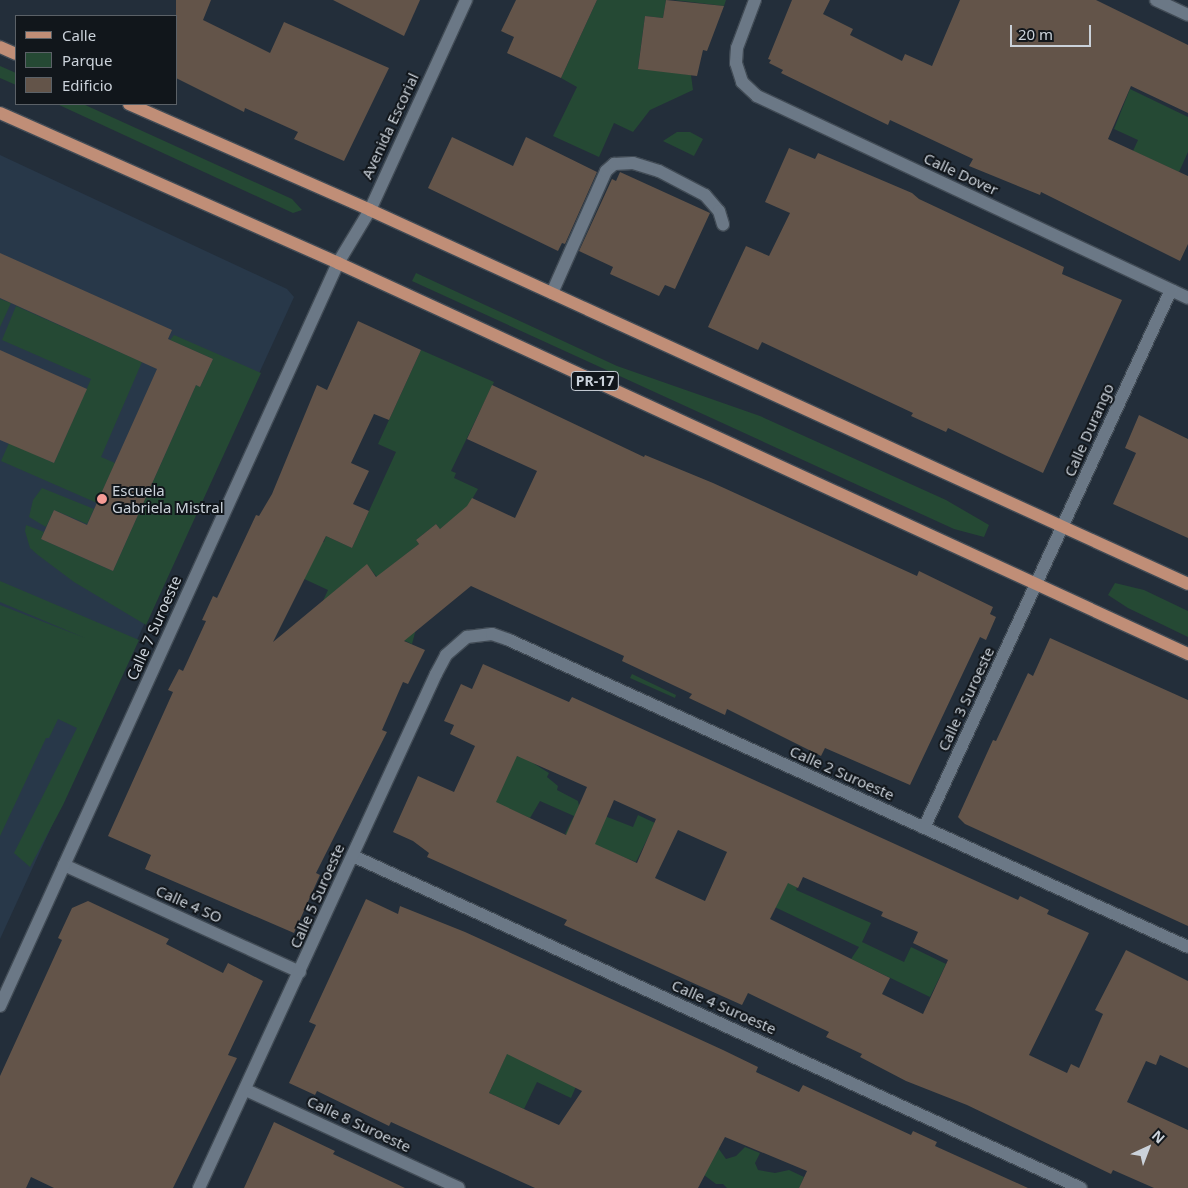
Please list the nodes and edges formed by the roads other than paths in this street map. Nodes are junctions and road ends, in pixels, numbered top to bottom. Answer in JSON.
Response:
{"nodes":[{"id":1,"x":466,"y":0,"type":"edge"},
{"id":2,"x":755,"y":0,"type":"edge"},
{"id":3,"x":1156,"y":0,"type":"edge"},
{"id":4,"x":1188,"y":14,"type":"edge"},
{"id":5,"x":0,"y":47,"type":"edge"},
{"id":6,"x":15,"y":54,"type":"edge"},
{"id":7,"x":131,"y":105,"type":"edge"},
{"id":8,"x":0,"y":113,"type":"edge"},
{"id":9,"x":370,"y":210,"type":"junction"},
{"id":10,"x":723,"y":224,"type":"dead end"},
{"id":11,"x":338,"y":263,"type":"junction"},
{"id":12,"x":1171,"y":290,"type":"junction"},
{"id":13,"x":552,"y":293,"type":"junction"},
{"id":14,"x":1188,"y":298,"type":"edge"},
{"id":15,"x":1063,"y":526,"type":"junction"},
{"id":16,"x":1036,"y":583,"type":"junction"},
{"id":17,"x":1188,"y":584,"type":"edge"},
{"id":18,"x":480,"y":634,"type":"joint"},
{"id":19,"x":1188,"y":654,"type":"edge"},
{"id":20,"x":924,"y":828,"type":"junction"},
{"id":21,"x":353,"y":856,"type":"junction"},
{"id":22,"x":64,"y":865,"type":"junction"},
{"id":23,"x":1188,"y":947,"type":"edge"},
{"id":24,"x":300,"y":972,"type":"junction"},
{"id":25,"x":6,"y":980,"type":"edge"},
{"id":26,"x":0,"y":1006,"type":"edge"},
{"id":27,"x":246,"y":1090,"type":"junction"},
{"id":28,"x":199,"y":1188,"type":"edge"},
{"id":29,"x":459,"y":1188,"type":"edge"},
{"id":30,"x":1081,"y":1188,"type":"edge"}],
"edges":[{"from":1,"to":9,"type":"street","name":"Avenida Escorial"},
{"from":2,"to":12,"type":"street","name":"Calle Dover"},
{"from":3,"to":4,"type":"street"},
{"from":5,"to":6,"type":"main road"},
{"from":7,"to":9,"type":"main road"},
{"from":8,"to":11,"type":"main road","number":"PR-17"},
{"from":9,"to":11,"type":"street","name":"Avenida Escorial"},
{"from":9,"to":13,"type":"main road"},
{"from":10,"to":13,"type":"street"},
{"from":11,"to":16,"type":"main road","number":"PR-17"},
{"from":11,"to":22,"type":"street","name":"Calle 7 Suroeste"},
{"from":12,"to":14,"type":"street","name":"Calle Dover"},
{"from":12,"to":15,"type":"street","name":"Calle Durango"},
{"from":13,"to":15,"type":"main road"},
{"from":15,"to":16,"type":"street","name":"Calle Durango"},
{"from":15,"to":17,"type":"main road"},
{"from":16,"to":19,"type":"main road","number":"PR-17"},
{"from":16,"to":20,"type":"street","name":"Calle 3 Suroeste"},
{"from":18,"to":20,"type":"street","name":"Calle 2 Suroeste"},
{"from":18,"to":21,"type":"street","name":"Calle 5 Suroeste"},
{"from":20,"to":23,"type":"street","name":"Calle 2 Suroeste"},
{"from":21,"to":24,"type":"street","name":"Calle 5 Suroeste"},
{"from":21,"to":30,"type":"street","name":"Calle 4 Suroeste"},
{"from":22,"to":24,"type":"street","name":"Calle 4 SO"},
{"from":22,"to":25,"type":"street","name":"Calle 7 Suroeste"},
{"from":24,"to":27,"type":"street","name":"Calle 5 Suroeste"},
{"from":25,"to":26,"type":"street","name":"Calle 7 Suroeste"},
{"from":27,"to":28,"type":"street","name":"Calle 5 Suroeste"},
{"from":27,"to":29,"type":"street","name":"Calle 8 Suroeste"}]}
